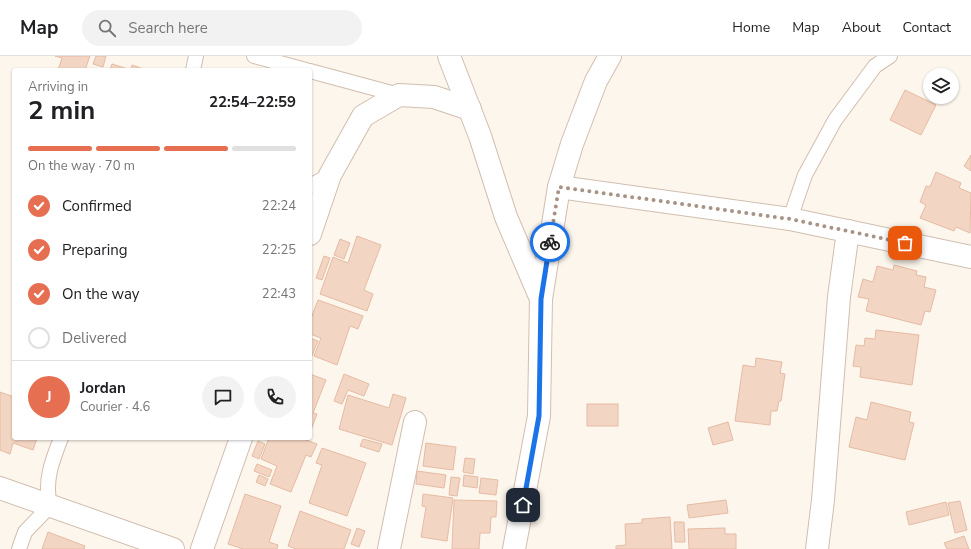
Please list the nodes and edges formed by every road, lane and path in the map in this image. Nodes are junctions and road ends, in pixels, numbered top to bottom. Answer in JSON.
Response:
{"nodes":[{"id":1,"x":196,"y":56,"type":"edge"},
{"id":2,"x":254,"y":56,"type":"edge"},
{"id":3,"x":449,"y":56,"type":"edge"},
{"id":4,"x":610,"y":56,"type":"edge"},
{"id":5,"x":890,"y":56,"type":"edge"},
{"id":6,"x":193,"y":68,"type":"edge"},
{"id":7,"x":299,"y":68,"type":"edge"},
{"id":8,"x":312,"y":72,"type":"edge"},
{"id":9,"x":399,"y":95,"type":"junction"},
{"id":10,"x":470,"y":109,"type":"junction"},
{"id":11,"x":330,"y":175,"type":"junction"},
{"id":12,"x":312,"y":185,"type":"edge"},
{"id":13,"x":559,"y":187,"type":"junction"},
{"id":14,"x":790,"y":219,"type":"junction"},
{"id":15,"x":312,"y":228,"type":"edge"},
{"id":16,"x":848,"y":231,"type":"junction"},
{"id":17,"x":971,"y":257,"type":"edge"},
{"id":18,"x":541,"y":299,"type":"junction"},
{"id":19,"x":415,"y":422,"type":"dead end"},
{"id":20,"x":60,"y":440,"type":"edge"},
{"id":21,"x":240,"y":440,"type":"edge"},
{"id":22,"x":0,"y":488,"type":"edge"},
{"id":23,"x":50,"y":506,"type":"junction"},
{"id":24,"x":19,"y":549,"type":"edge"},
{"id":25,"x":173,"y":549,"type":"edge"},
{"id":26,"x":202,"y":549,"type":"edge"},
{"id":27,"x":389,"y":549,"type":"edge"},
{"id":28,"x":514,"y":549,"type":"edge"},
{"id":29,"x":817,"y":549,"type":"edge"}],
"edges":[{"from":1,"to":6,"type":"lane"},
{"from":2,"to":7,"type":"lane"},
{"from":3,"to":10,"type":"street"},
{"from":4,"to":13,"type":"street"},
{"from":5,"to":14,"type":"lane"},
{"from":8,"to":9,"type":"lane"},
{"from":9,"to":10,"type":"street"},
{"from":9,"to":11,"type":"street"},
{"from":10,"to":18,"type":"street"},
{"from":11,"to":12,"type":"lane"},
{"from":11,"to":15,"type":"street"},
{"from":13,"to":14,"type":"street"},
{"from":13,"to":18,"type":"street"},
{"from":14,"to":16,"type":"street"},
{"from":16,"to":17,"type":"street"},
{"from":16,"to":29,"type":"street"},
{"from":18,"to":28,"type":"street"},
{"from":19,"to":27,"type":"street"},
{"from":20,"to":23,"type":"lane"},
{"from":21,"to":26,"type":"street"},
{"from":22,"to":23,"type":"street"},
{"from":23,"to":24,"type":"lane"},
{"from":23,"to":25,"type":"street"}]}
